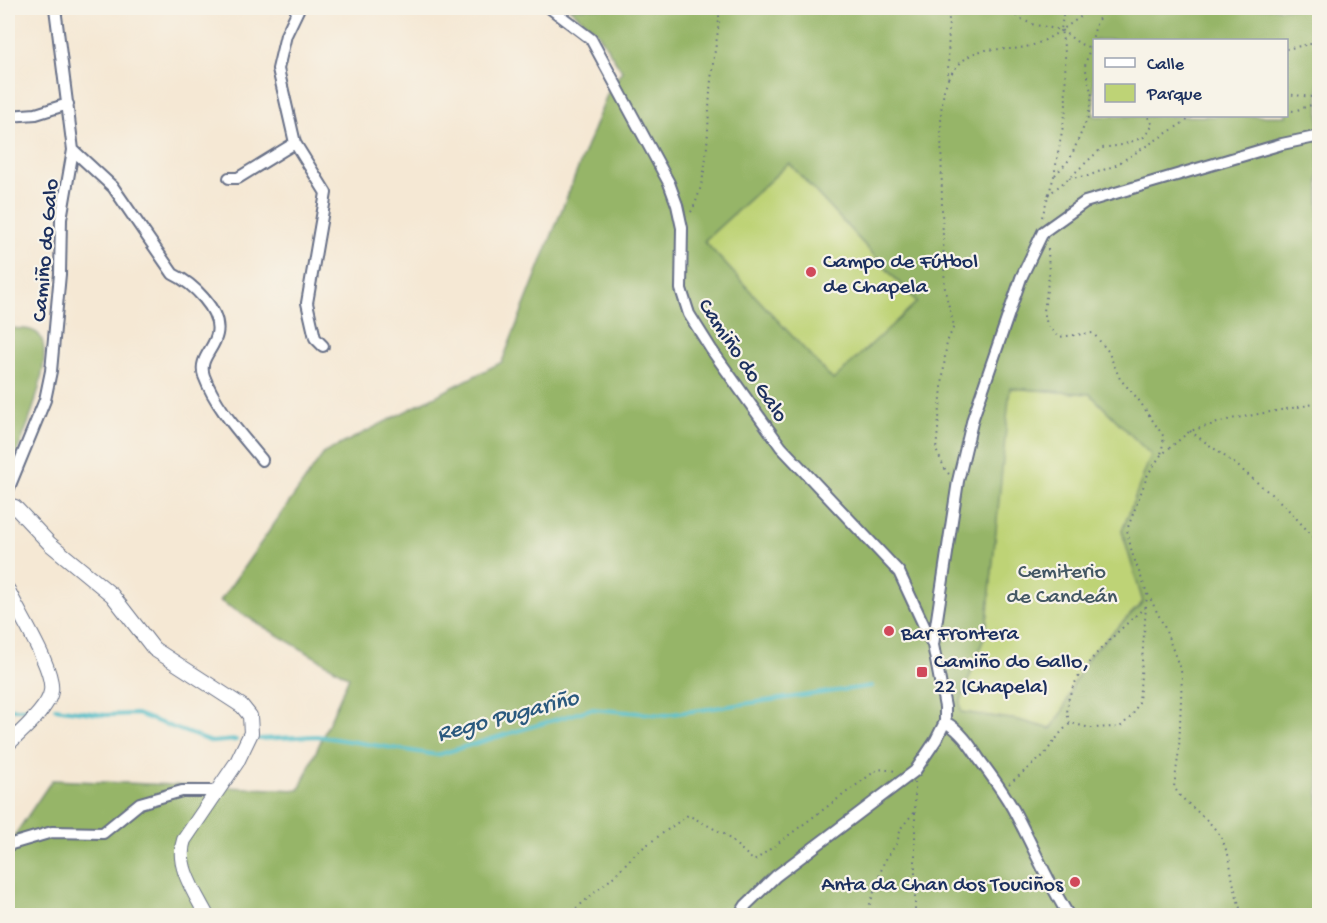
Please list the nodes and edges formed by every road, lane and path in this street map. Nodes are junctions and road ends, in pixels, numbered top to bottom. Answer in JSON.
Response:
{"nodes":[{"id":1,"x":56,"y":8,"type":"edge"},
{"id":2,"x":297,"y":8,"type":"edge"},
{"id":3,"x":550,"y":8,"type":"edge"},
{"id":4,"x":719,"y":8,"type":"edge"},
{"id":5,"x":950,"y":8,"type":"edge"},
{"id":6,"x":1000,"y":8,"type":"edge"},
{"id":7,"x":1064,"y":8,"type":"edge"},
{"id":8,"x":1089,"y":8,"type":"edge"},
{"id":9,"x":1107,"y":8,"type":"edge"},
{"id":10,"x":1061,"y":30,"type":"junction"},
{"id":11,"x":1320,"y":42,"type":"edge"},
{"id":12,"x":1093,"y":48,"type":"edge"},
{"id":13,"x":1288,"y":49,"type":"edge"},
{"id":14,"x":948,"y":79,"type":"junction"},
{"id":15,"x":1288,"y":94,"type":"edge"},
{"id":16,"x":1320,"y":100,"type":"edge"},
{"id":17,"x":68,"y":104,"type":"junction"},
{"id":18,"x":1288,"y":111,"type":"edge"},
{"id":19,"x":8,"y":117,"type":"edge"},
{"id":20,"x":1148,"y":117,"type":"edge"},
{"id":21,"x":1192,"y":117,"type":"edge"},
{"id":22,"x":1320,"y":136,"type":"edge"},
{"id":23,"x":295,"y":143,"type":"junction"},
{"id":24,"x":73,"y":150,"type":"junction"},
{"id":25,"x":1054,"y":176,"type":"junction"},
{"id":26,"x":229,"y":178,"type":"dead end"},
{"id":27,"x":1069,"y":178,"type":"junction"},
{"id":28,"x":1047,"y":196,"type":"junction"},
{"id":29,"x":682,"y":228,"type":"junction"},
{"id":30,"x":1043,"y":232,"type":"junction"},
{"id":31,"x":323,"y":345,"type":"dead end"},
{"id":32,"x":1320,"y":403,"type":"edge"},
{"id":33,"x":1190,"y":431,"type":"junction"},
{"id":34,"x":1161,"y":455,"type":"junction"},
{"id":35,"x":262,"y":460,"type":"dead end"},
{"id":36,"x":958,"y":481,"type":"junction"},
{"id":37,"x":8,"y":490,"type":"edge"},
{"id":38,"x":8,"y":505,"type":"edge"},
{"id":39,"x":1320,"y":544,"type":"edge"},
{"id":40,"x":8,"y":590,"type":"edge"},
{"id":41,"x":1147,"y":593,"type":"junction"},
{"id":42,"x":1146,"y":606,"type":"junction"},
{"id":43,"x":933,"y":645,"type":"junction"},
{"id":44,"x":945,"y":722,"type":"junction"},
{"id":45,"x":1071,"y":723,"type":"junction"},
{"id":46,"x":8,"y":744,"type":"edge"},
{"id":47,"x":912,"y":773,"type":"junction"},
{"id":48,"x":1000,"y":788,"type":"junction"},
{"id":49,"x":217,"y":791,"type":"junction"},
{"id":50,"x":915,"y":811,"type":"junction"},
{"id":51,"x":8,"y":845,"type":"edge"},
{"id":52,"x":207,"y":915,"type":"edge"},
{"id":53,"x":567,"y":915,"type":"edge"},
{"id":54,"x":739,"y":915,"type":"edge"},
{"id":55,"x":866,"y":915,"type":"edge"},
{"id":56,"x":915,"y":915,"type":"edge"},
{"id":57,"x":1069,"y":915,"type":"edge"},
{"id":58,"x":1242,"y":915,"type":"edge"}],
"edges":[{"from":1,"to":17,"type":"street","name":"Camiño do Galo"},
{"from":2,"to":23,"type":"street"},
{"from":3,"to":29,"type":"street","name":"Camiño do Galo"},
{"from":4,"to":29,"type":"path"},
{"from":5,"to":14,"type":"path"},
{"from":6,"to":10,"type":"path"},
{"from":7,"to":10,"type":"path"},
{"from":8,"to":10,"type":"path"},
{"from":9,"to":12,"type":"path"},
{"from":10,"to":12,"type":"path"},
{"from":10,"to":14,"type":"path"},
{"from":10,"to":25,"type":"path"},
{"from":11,"to":13,"type":"path"},
{"from":12,"to":25,"type":"path"},
{"from":14,"to":36,"type":"path"},
{"from":15,"to":16,"type":"path"},
{"from":16,"to":18,"type":"path"},
{"from":17,"to":19,"type":"street"},
{"from":17,"to":24,"type":"street","name":"Camiño do Galo"},
{"from":20,"to":27,"type":"path"},
{"from":21,"to":27,"type":"path"},
{"from":22,"to":30,"type":"street"},
{"from":23,"to":26,"type":"street"},
{"from":23,"to":31,"type":"street"},
{"from":24,"to":35,"type":"street"},
{"from":24,"to":37,"type":"street","name":"Camiño do Galo"},
{"from":25,"to":28,"type":"path"},
{"from":27,"to":28,"type":"path"},
{"from":28,"to":30,"type":"path"},
{"from":29,"to":43,"type":"street","name":"Camiño do Galo"},
{"from":30,"to":34,"type":"path"},
{"from":30,"to":36,"type":"street"},
{"from":32,"to":33,"type":"path"},
{"from":33,"to":34,"type":"path"},
{"from":33,"to":39,"type":"path"},
{"from":34,"to":41,"type":"path"},
{"from":36,"to":43,"type":"street"},
{"from":38,"to":49,"type":"street"},
{"from":40,"to":46,"type":"street"},
{"from":41,"to":42,"type":"path"},
{"from":41,"to":58,"type":"path"},
{"from":42,"to":45,"type":"path"},
{"from":42,"to":45,"type":"path"},
{"from":43,"to":44,"type":"street"},
{"from":44,"to":47,"type":"street"},
{"from":44,"to":48,"type":"street"},
{"from":45,"to":48,"type":"path"},
{"from":47,"to":50,"type":"path"},
{"from":47,"to":53,"type":"path"},
{"from":47,"to":54,"type":"street"},
{"from":48,"to":57,"type":"street"},
{"from":49,"to":51,"type":"street"},
{"from":49,"to":52,"type":"street"},
{"from":50,"to":55,"type":"path"},
{"from":50,"to":56,"type":"path"}]}
